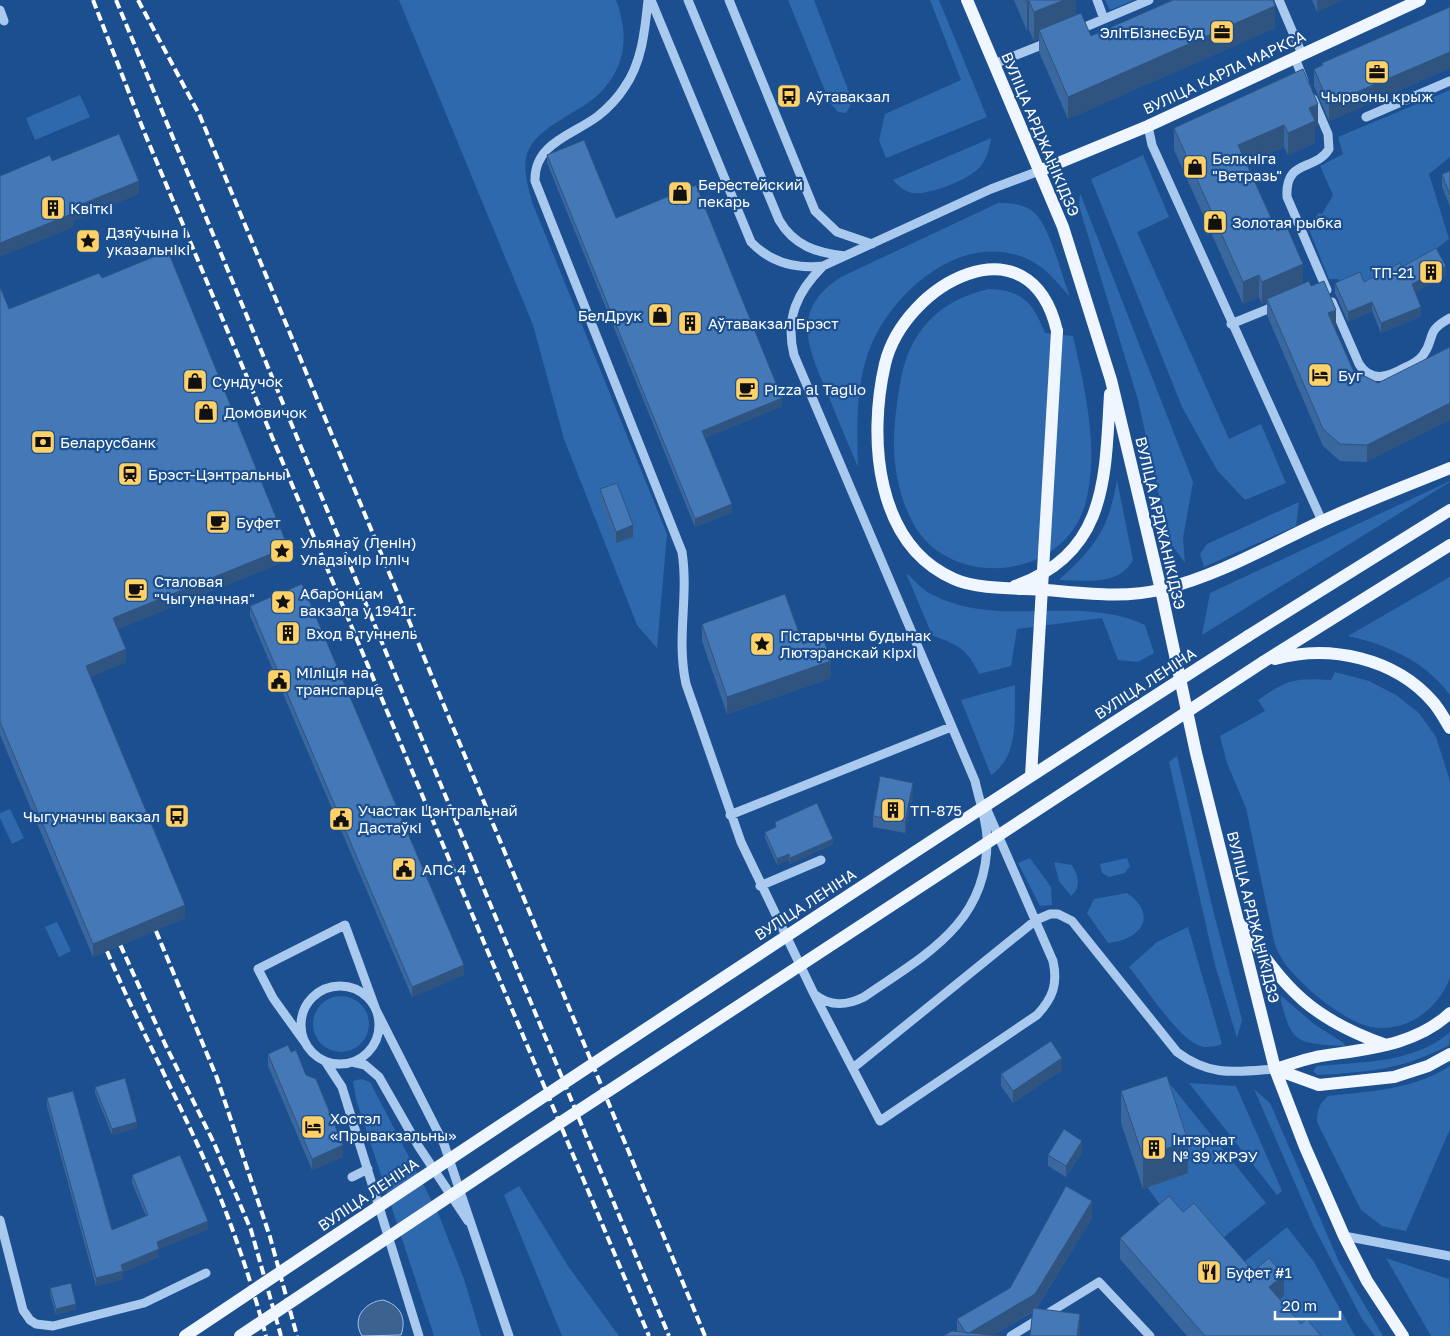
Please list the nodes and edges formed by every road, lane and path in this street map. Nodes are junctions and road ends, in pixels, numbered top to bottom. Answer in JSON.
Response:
{"nodes":[{"id":1,"x":649,"y":0,"type":"edge"},
{"id":2,"x":688,"y":0,"type":"edge"},
{"id":3,"x":728,"y":0,"type":"edge"},
{"id":4,"x":967,"y":0,"type":"edge"},
{"id":5,"x":1097,"y":0,"type":"edge"},
{"id":6,"x":1149,"y":0,"type":"edge"},
{"id":7,"x":1279,"y":0,"type":"edge"},
{"id":8,"x":1420,"y":0,"type":"edge"},
{"id":9,"x":0,"y":10,"type":"edge"},
{"id":10,"x":1104,"y":19,"type":"junction"},
{"id":11,"x":4,"y":21,"type":"dead end"},
{"id":12,"x":1298,"y":56,"type":"junction"},
{"id":13,"x":994,"y":64,"type":"junction"},
{"id":14,"x":1450,"y":81,"type":"edge"},
{"id":15,"x":1366,"y":117,"type":"dead end"},
{"id":16,"x":1148,"y":126,"type":"junction"},
{"id":17,"x":1039,"y":171,"type":"junction"},
{"id":18,"x":872,"y":244,"type":"junction"},
{"id":19,"x":846,"y":256,"type":"junction"},
{"id":20,"x":823,"y":266,"type":"junction"},
{"id":21,"x":1324,"y":284,"type":"junction"},
{"id":22,"x":1315,"y":288,"type":"edge"},
{"id":23,"x":1288,"y":300,"type":"edge"},
{"id":24,"x":1450,"y":318,"type":"edge"},
{"id":25,"x":1231,"y":324,"type":"junction"},
{"id":26,"x":1111,"y":380,"type":"junction"},
{"id":27,"x":1450,"y":468,"type":"edge"},
{"id":28,"x":1450,"y":510,"type":"edge"},
{"id":29,"x":1322,"y":521,"type":"junction"},
{"id":30,"x":1450,"y":545,"type":"edge"},
{"id":31,"x":1010,"y":587,"type":"junction"},
{"id":32,"x":1161,"y":590,"type":"junction"},
{"id":33,"x":1263,"y":662,"type":"junction"},
{"id":34,"x":951,"y":727,"type":"junction"},
{"id":35,"x":1450,"y":728,"type":"edge"},
{"id":36,"x":1031,"y":776,"type":"junction"},
{"id":37,"x":975,"y":781,"type":"junction"},
{"id":38,"x":730,"y":815,"type":"junction"},
{"id":39,"x":821,"y":860,"type":"dead end"},
{"id":40,"x":760,"y":886,"type":"junction"},
{"id":41,"x":1238,"y":916,"type":"junction"},
{"id":42,"x":1036,"y":920,"type":"junction"},
{"id":43,"x":814,"y":994,"type":"junction"},
{"id":44,"x":376,"y":1010,"type":"junction"},
{"id":45,"x":1450,"y":1013,"type":"edge"},
{"id":46,"x":306,"y":1044,"type":"junction"},
{"id":47,"x":1386,"y":1045,"type":"junction"},
{"id":48,"x":1450,"y":1054,"type":"edge"},
{"id":49,"x":325,"y":1061,"type":"junction"},
{"id":50,"x":352,"y":1062,"type":"junction"},
{"id":51,"x":853,"y":1068,"type":"junction"},
{"id":52,"x":1275,"y":1069,"type":"junction"},
{"id":53,"x":368,"y":1169,"type":"junction"},
{"id":54,"x":352,"y":1177,"type":"dead end"},
{"id":55,"x":0,"y":1220,"type":"edge"},
{"id":56,"x":476,"y":1234,"type":"junction"},
{"id":57,"x":1344,"y":1236,"type":"junction"},
{"id":58,"x":1450,"y":1256,"type":"edge"},
{"id":59,"x":206,"y":1273,"type":"dead end"},
{"id":60,"x":185,"y":1336,"type":"edge"},
{"id":61,"x":240,"y":1336,"type":"edge"},
{"id":62,"x":419,"y":1336,"type":"edge"},
{"id":63,"x":509,"y":1336,"type":"edge"},
{"id":64,"x":1010,"y":1336,"type":"edge"},
{"id":65,"x":1150,"y":1336,"type":"edge"},
{"id":66,"x":1403,"y":1336,"type":"edge"}],
"edges":[{"from":1,"to":20,"type":"street"},
{"from":1,"to":38,"type":"street"},
{"from":2,"to":19,"type":"street"},
{"from":3,"to":18,"type":"street"},
{"from":4,"to":13,"type":"main road","name":"ВУЛІЦА АРДЖАНІКІДЗЭ"},
{"from":5,"to":10,"type":"street"},
{"from":6,"to":10,"type":"street"},
{"from":7,"to":12,"type":"street"},
{"from":8,"to":12,"type":"main road","name":"ВУЛІЦА КАРЛА МАРКСА"},
{"from":9,"to":11,"type":"street"},
{"from":10,"to":13,"type":"street"},
{"from":12,"to":16,"type":"main road","name":"ВУЛІЦА КАРЛА МАРКСА"},
{"from":12,"to":21,"type":"street"},
{"from":13,"to":17,"type":"main road","name":"ВУЛІЦА АРДЖАНІКІДЗЭ"},
{"from":14,"to":15,"type":"street"},
{"from":16,"to":17,"type":"main road","name":"ВУЛІЦА КАРЛА МАРКСА"},
{"from":16,"to":25,"type":"street"},
{"from":17,"to":18,"type":"street"},
{"from":17,"to":26,"type":"main road","name":"ВУЛІЦА АРДЖАНІКІДЗЭ"},
{"from":18,"to":19,"type":"street"},
{"from":19,"to":20,"type":"street"},
{"from":20,"to":34,"type":"street"},
{"from":21,"to":22,"type":"street"},
{"from":21,"to":24,"type":"street"},
{"from":23,"to":25,"type":"street"},
{"from":25,"to":29,"type":"street"},
{"from":26,"to":31,"type":"main road"},
{"from":26,"to":32,"type":"main road","name":"ВУЛІЦА АРДЖАНІКІДЗЭ"},
{"from":27,"to":29,"type":"main road"},
{"from":28,"to":36,"type":"main road","name":"ВУЛІЦА ЛЕНІНА","bridge":true},
{"from":29,"to":32,"type":"main road"},
{"from":30,"to":33,"type":"main road"},
{"from":31,"to":32,"type":"main road"},
{"from":31,"to":36,"type":"main road","bridge":true},
{"from":32,"to":41,"type":"main road","name":"ВУЛІЦА АРДЖАНІКІДЗЭ"},
{"from":33,"to":35,"type":"main road"},
{"from":33,"to":61,"type":"main road","bridge":true},
{"from":34,"to":37,"type":"street"},
{"from":34,"to":38,"type":"street"},
{"from":36,"to":60,"type":"main road","name":"ВУЛІЦА ЛЕНІНА","bridge":true},
{"from":37,"to":42,"type":"street"},
{"from":37,"to":43,"type":"street"},
{"from":38,"to":40,"type":"street"},
{"from":39,"to":40,"type":"street"},
{"from":40,"to":43,"type":"street"},
{"from":41,"to":47,"type":"main road"},
{"from":41,"to":52,"type":"main road","name":"ВУЛІЦА АРДЖАНІКІДЗЭ"},
{"from":42,"to":51,"type":"street"},
{"from":42,"to":51,"type":"street"},
{"from":42,"to":52,"type":"street"},
{"from":43,"to":51,"type":"street"},
{"from":44,"to":46,"type":"street"},
{"from":44,"to":46,"type":"street"},
{"from":44,"to":50,"type":"street"},
{"from":44,"to":56,"type":"street"},
{"from":45,"to":47,"type":"main road"},
{"from":46,"to":49,"type":"street"},
{"from":47,"to":52,"type":"main road"},
{"from":48,"to":52,"type":"main road"},
{"from":49,"to":50,"type":"street"},
{"from":49,"to":53,"type":"street"},
{"from":50,"to":56,"type":"street"},
{"from":52,"to":57,"type":"main road","name":"ВУЛІЦА АРДЖАНІКІДЗЭ"},
{"from":53,"to":54,"type":"street"},
{"from":53,"to":62,"type":"street"},
{"from":55,"to":59,"type":"street"},
{"from":56,"to":63,"type":"street"},
{"from":57,"to":58,"type":"street"},
{"from":57,"to":66,"type":"main road","name":"ВУЛІЦА АРДЖАНІКІДЗЭ"},
{"from":64,"to":65,"type":"street"}]}
